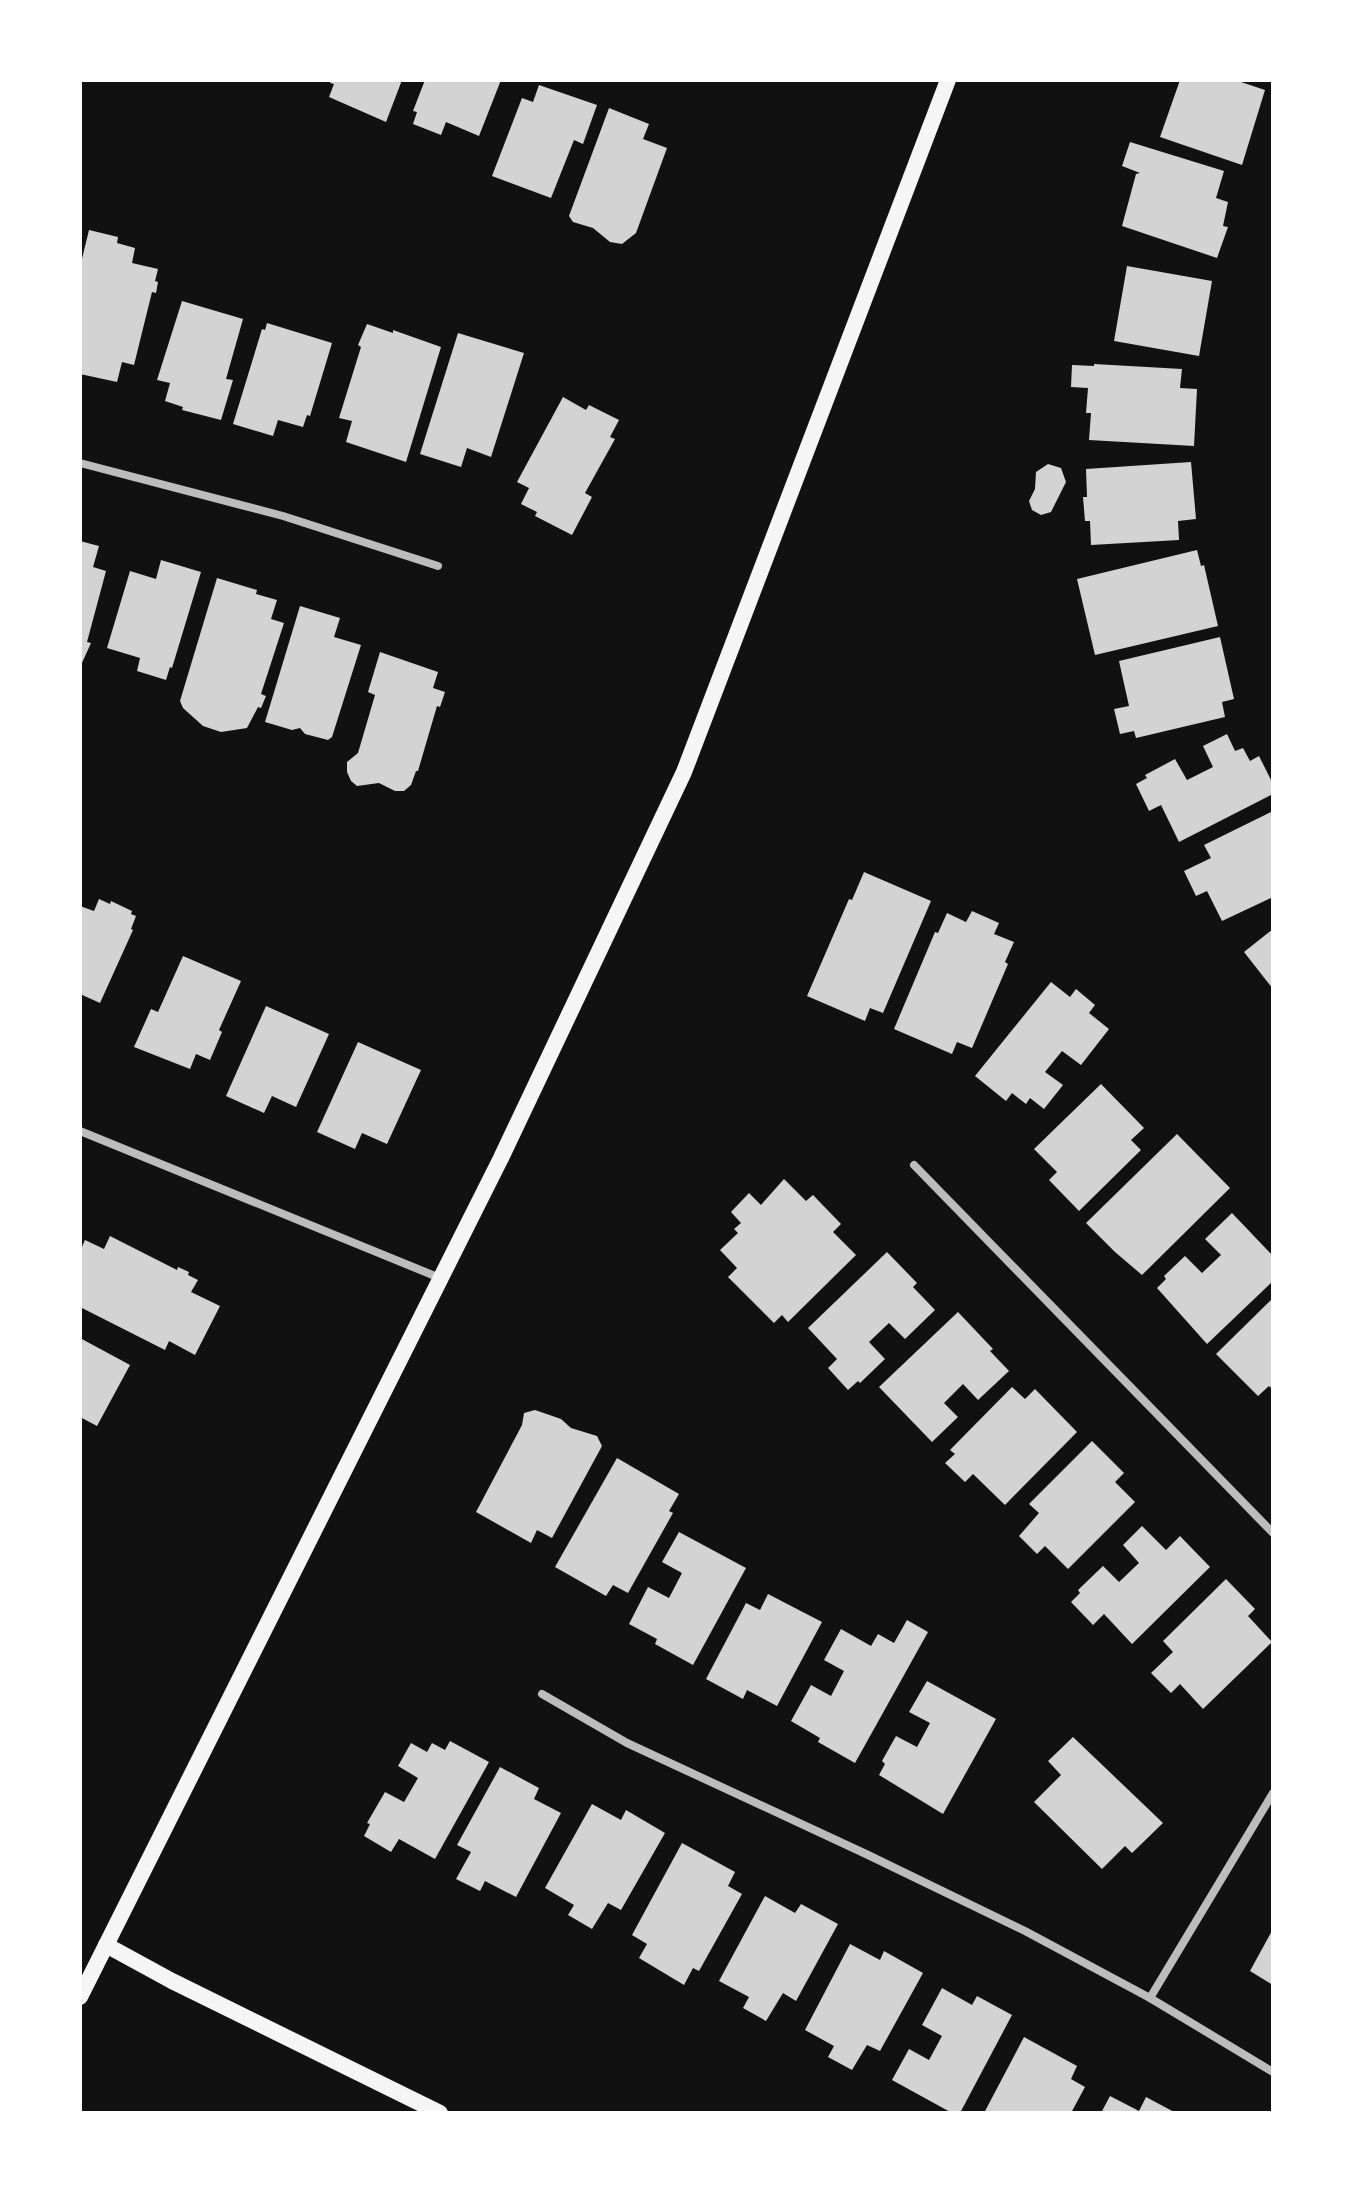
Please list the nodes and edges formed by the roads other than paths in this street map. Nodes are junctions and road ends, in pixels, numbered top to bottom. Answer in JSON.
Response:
{"nodes":[{"id":1,"x":948,"y":80,"type":"edge"},
{"id":2,"x":80,"y":463,"type":"edge"},
{"id":3,"x":438,"y":566,"type":"dead end"},
{"id":4,"x":80,"y":1131,"type":"edge"},
{"id":5,"x":914,"y":1165,"type":"dead end"},
{"id":6,"x":441,"y":1278,"type":"junction"},
{"id":7,"x":1273,"y":1533,"type":"edge"},
{"id":8,"x":542,"y":1694,"type":"dead end"},
{"id":9,"x":1273,"y":1793,"type":"edge"},
{"id":10,"x":106,"y":1945,"type":"junction"},
{"id":11,"x":80,"y":1997,"type":"edge"},
{"id":12,"x":1150,"y":1998,"type":"junction"},
{"id":13,"x":1273,"y":2072,"type":"edge"},
{"id":14,"x":440,"y":2113,"type":"edge"}],
"edges":[{"from":1,"to":6,"type":"main road"},
{"from":2,"to":3,"type":"street"},
{"from":4,"to":6,"type":"street"},
{"from":5,"to":7,"type":"street"},
{"from":6,"to":10,"type":"main road"},
{"from":8,"to":12,"type":"street"},
{"from":9,"to":12,"type":"street"},
{"from":10,"to":11,"type":"main road"},
{"from":10,"to":14,"type":"main road"},
{"from":12,"to":13,"type":"street"}]}
